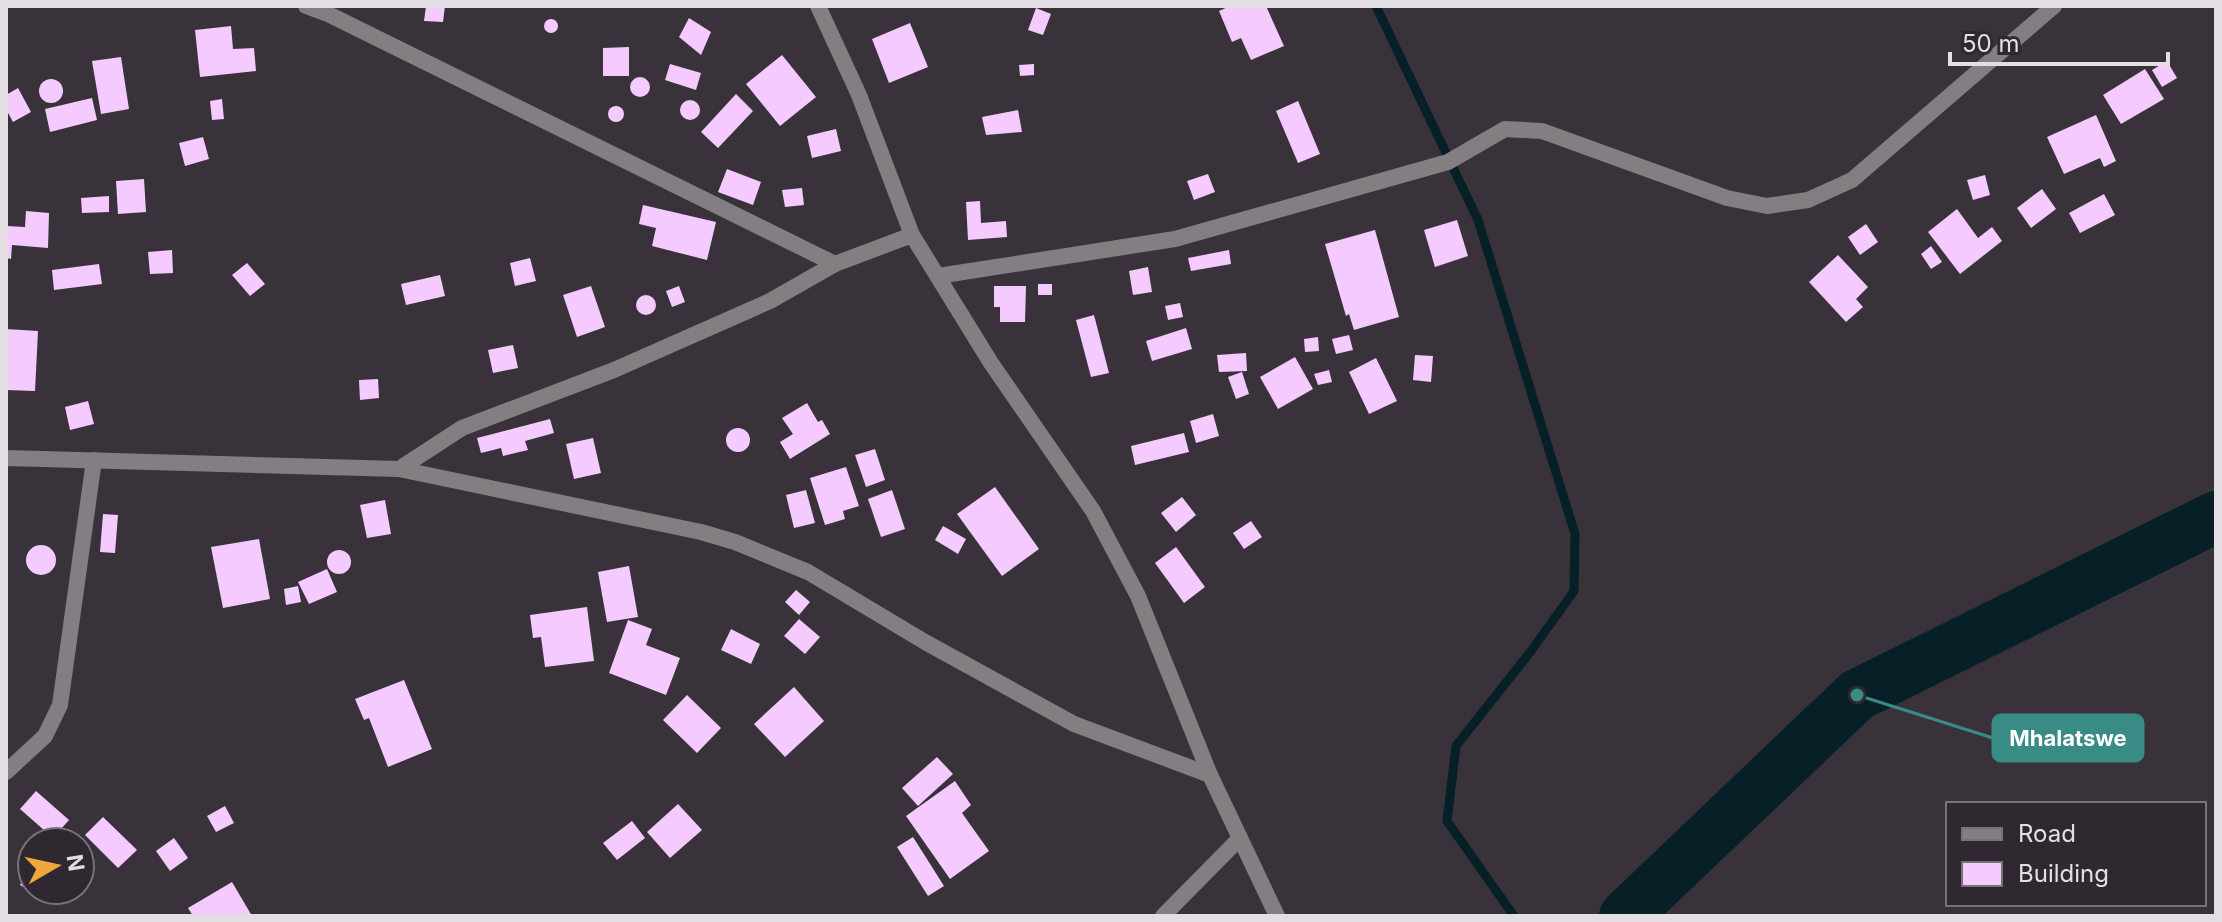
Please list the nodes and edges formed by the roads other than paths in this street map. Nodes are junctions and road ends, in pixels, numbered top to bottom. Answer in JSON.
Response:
{"nodes":[{"id":1,"x":306,"y":6,"type":"edge"},
{"id":2,"x":818,"y":6,"type":"edge"},
{"id":3,"x":2054,"y":6,"type":"edge"},
{"id":4,"x":912,"y":235,"type":"junction"},
{"id":5,"x":835,"y":264,"type":"junction"},
{"id":6,"x":938,"y":276,"type":"junction"},
{"id":7,"x":6,"y":458,"type":"edge"},
{"id":8,"x":94,"y":460,"type":"junction"},
{"id":9,"x":399,"y":469,"type":"junction"},
{"id":10,"x":6,"y":772,"type":"edge"},
{"id":11,"x":1210,"y":775,"type":"junction"},
{"id":12,"x":1240,"y":838,"type":"junction"},
{"id":13,"x":1163,"y":916,"type":"edge"},
{"id":14,"x":1277,"y":916,"type":"edge"}],
"edges":[{"from":1,"to":5,"type":"street"},
{"from":2,"to":4,"type":"street"},
{"from":3,"to":6,"type":"street"},
{"from":4,"to":5,"type":"street"},
{"from":4,"to":6,"type":"street"},
{"from":5,"to":9,"type":"street"},
{"from":6,"to":11,"type":"street"},
{"from":7,"to":8,"type":"street"},
{"from":8,"to":9,"type":"street"},
{"from":8,"to":10,"type":"street"},
{"from":9,"to":11,"type":"street"},
{"from":11,"to":12,"type":"street"},
{"from":12,"to":13,"type":"street"},
{"from":12,"to":14,"type":"street"}]}
